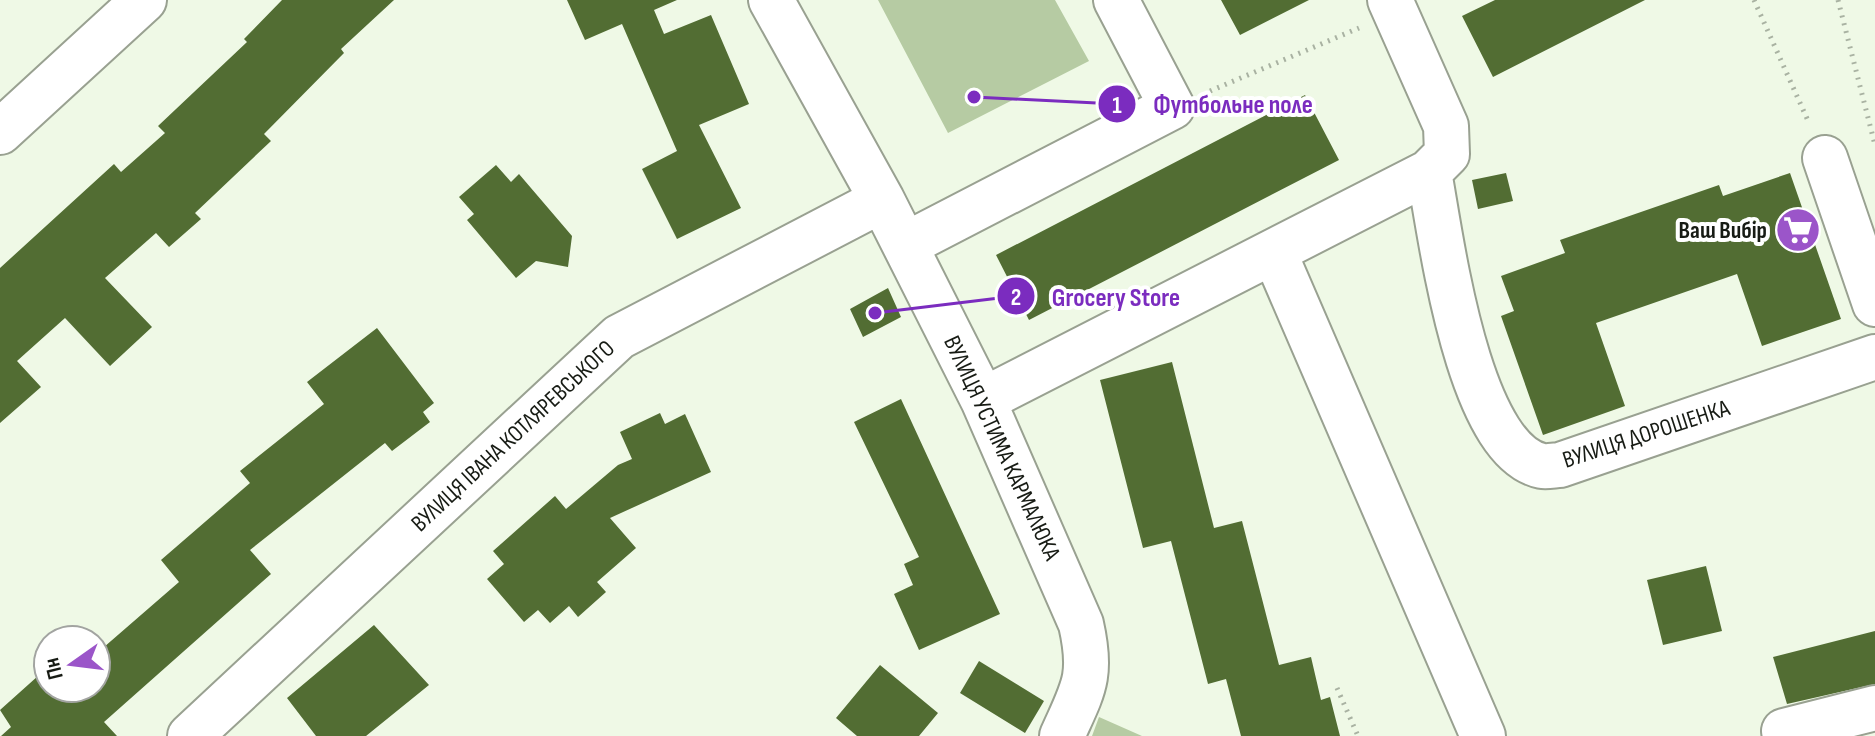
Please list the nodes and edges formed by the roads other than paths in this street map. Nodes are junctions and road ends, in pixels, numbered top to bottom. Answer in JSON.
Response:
{"nodes":[{"id":1,"x":144,"y":0,"type":"edge"},
{"id":2,"x":771,"y":0,"type":"edge"},
{"id":3,"x":1116,"y":0,"type":"edge"},
{"id":4,"x":1403,"y":4,"type":"edge"},
{"id":5,"x":0,"y":132,"type":"edge"},
{"id":6,"x":1825,"y":158,"type":"road end"},
{"id":7,"x":1429,"y":172,"type":"junction"},
{"id":8,"x":882,"y":200,"type":"junction"},
{"id":9,"x":905,"y":245,"type":"junction"},
{"id":10,"x":1274,"y":252,"type":"junction"},
{"id":11,"x":1875,"y":304,"type":"edge"},
{"id":12,"x":1875,"y":357,"type":"edge"},
{"id":13,"x":983,"y":400,"type":"junction"},
{"id":14,"x":1875,"y":708,"type":"edge"},
{"id":15,"x":1784,"y":731,"type":"dead end"},
{"id":16,"x":190,"y":736,"type":"edge"},
{"id":17,"x":1062,"y":736,"type":"edge"},
{"id":18,"x":1483,"y":736,"type":"edge"}],
"edges":[{"from":1,"to":5,"type":"street"},
{"from":2,"to":8,"type":"street","name":"ВУЛИЦЯ УСТИМА КАРМАЛЮКА"},
{"from":3,"to":9,"type":"street"},
{"from":4,"to":7,"type":"street"},
{"from":6,"to":11,"type":"street"},
{"from":7,"to":10,"type":"street"},
{"from":7,"to":12,"type":"street","name":"ВУЛИЦЯ ДОРОШЕНКА"},
{"from":8,"to":9,"type":"street","name":"ВУЛИЦЯ УСТИМА КАРМАЛЮКА"},
{"from":8,"to":16,"type":"street","name":"ВУЛИЦЯ ІВАНА КОТЛЯРЕВСЬКОГО"},
{"from":9,"to":13,"type":"street","name":"ВУЛИЦЯ УСТИМА КАРМАЛЮКА"},
{"from":10,"to":13,"type":"street"},
{"from":10,"to":18,"type":"street"},
{"from":13,"to":17,"type":"street","name":"ВУЛИЦЯ УСТИМА КАРМАЛЮКА"},
{"from":14,"to":15,"type":"street"}]}
